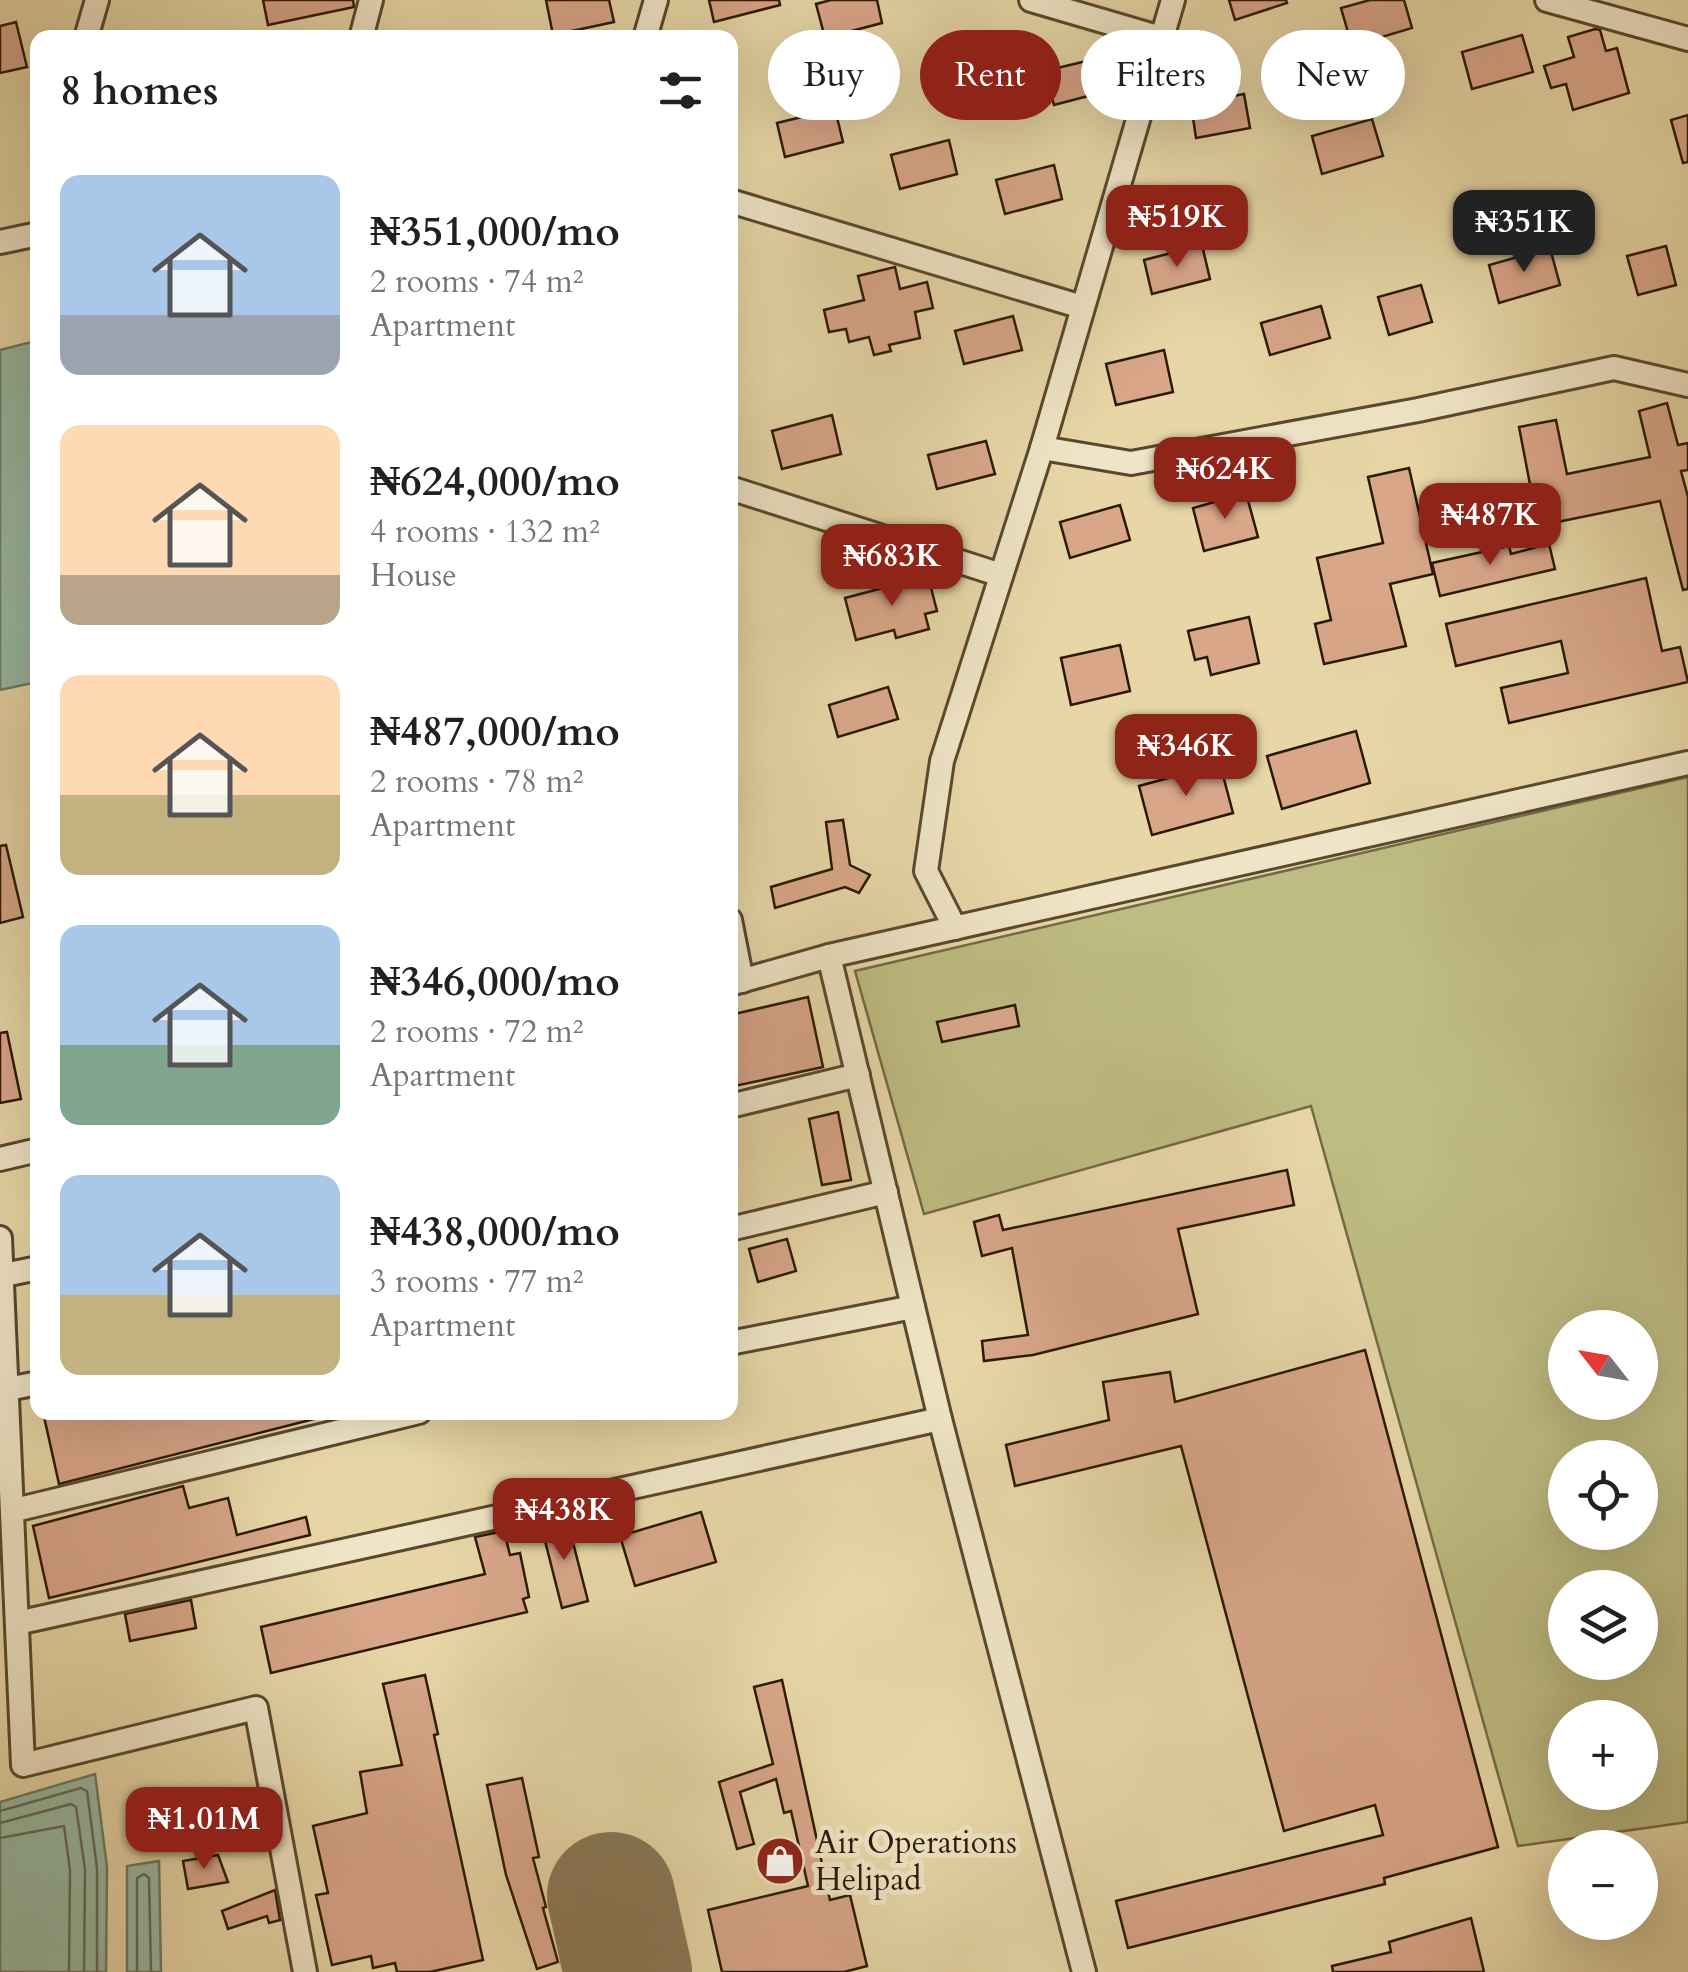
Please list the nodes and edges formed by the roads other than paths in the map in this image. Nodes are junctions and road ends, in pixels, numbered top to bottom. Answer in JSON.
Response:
{"nodes":[{"id":1,"x":97,"y":0,"type":"edge"},
{"id":2,"x":371,"y":0,"type":"edge"},
{"id":3,"x":656,"y":0,"type":"edge"},
{"id":4,"x":1032,"y":0,"type":"edge"},
{"id":5,"x":1173,"y":0,"type":"edge"},
{"id":6,"x":1547,"y":0,"type":"edge"},
{"id":7,"x":88,"y":30,"type":"edge"},
{"id":8,"x":363,"y":30,"type":"edge"},
{"id":9,"x":647,"y":30,"type":"edge"},
{"id":10,"x":1134,"y":30,"type":"edge"},
{"id":11,"x":1164,"y":30,"type":"edge"},
{"id":12,"x":1688,"y":38,"type":"edge"},
{"id":13,"x":1137,"y":120,"type":"edge"},
{"id":14,"x":738,"y":202,"type":"edge"},
{"id":15,"x":30,"y":236,"type":"edge"},
{"id":16,"x":0,"y":242,"type":"edge"},
{"id":17,"x":1082,"y":307,"type":"junction"},
{"id":18,"x":1688,"y":385,"type":"edge"},
{"id":19,"x":1042,"y":448,"type":"junction"},
{"id":20,"x":738,"y":491,"type":"edge"},
{"id":21,"x":1002,"y":575,"type":"junction"},
{"id":22,"x":1688,"y":763,"type":"edge"},
{"id":23,"x":955,"y":928,"type":"junction"},
{"id":24,"x":830,"y":956,"type":"junction"},
{"id":25,"x":738,"y":981,"type":"edge"},
{"id":26,"x":858,"y":1075,"type":"junction"},
{"id":27,"x":738,"y":1104,"type":"edge"},
{"id":28,"x":30,"y":1152,"type":"edge"},
{"id":29,"x":0,"y":1159,"type":"edge"},
{"id":30,"x":886,"y":1192,"type":"junction"},
{"id":31,"x":738,"y":1227,"type":"edge"},
{"id":32,"x":0,"y":1238,"type":"edge"},
{"id":33,"x":30,"y":1270,"type":"edge"},
{"id":34,"x":4,"y":1276,"type":"junction"},
{"id":35,"x":914,"y":1306,"type":"junction"},
{"id":36,"x":738,"y":1341,"type":"edge"},
{"id":37,"x":30,"y":1385,"type":"edge"},
{"id":38,"x":8,"y":1389,"type":"junction"},
{"id":39,"x":940,"y":1419,"type":"junction"},
{"id":40,"x":386,"y":1420,"type":"edge"},
{"id":41,"x":14,"y":1510,"type":"junction"},
{"id":42,"x":17,"y":1623,"type":"junction"},
{"id":43,"x":305,"y":1972,"type":"edge"},
{"id":44,"x":1084,"y":1972,"type":"edge"}],
"edges":[{"from":1,"to":7,"type":"street"},
{"from":2,"to":8,"type":"street"},
{"from":3,"to":9,"type":"street"},
{"from":4,"to":10,"type":"street"},
{"from":5,"to":11,"type":"street"},
{"from":6,"to":12,"type":"street"},
{"from":13,"to":17,"type":"street"},
{"from":14,"to":17,"type":"street"},
{"from":15,"to":16,"type":"street"},
{"from":17,"to":19,"type":"street"},
{"from":18,"to":19,"type":"street"},
{"from":19,"to":21,"type":"street"},
{"from":20,"to":21,"type":"street"},
{"from":21,"to":23,"type":"street"},
{"from":22,"to":23,"type":"street"},
{"from":23,"to":24,"type":"street"},
{"from":24,"to":25,"type":"street"},
{"from":24,"to":26,"type":"street"},
{"from":26,"to":27,"type":"street"},
{"from":26,"to":30,"type":"street"},
{"from":28,"to":29,"type":"street"},
{"from":30,"to":31,"type":"street"},
{"from":30,"to":35,"type":"street"},
{"from":32,"to":34,"type":"street"},
{"from":33,"to":34,"type":"street"},
{"from":34,"to":38,"type":"street"},
{"from":35,"to":36,"type":"street"},
{"from":35,"to":39,"type":"street"},
{"from":37,"to":38,"type":"street"},
{"from":38,"to":41,"type":"street"},
{"from":39,"to":42,"type":"street"},
{"from":39,"to":44,"type":"street"},
{"from":40,"to":41,"type":"street"},
{"from":41,"to":42,"type":"street"},
{"from":42,"to":43,"type":"street"}]}
